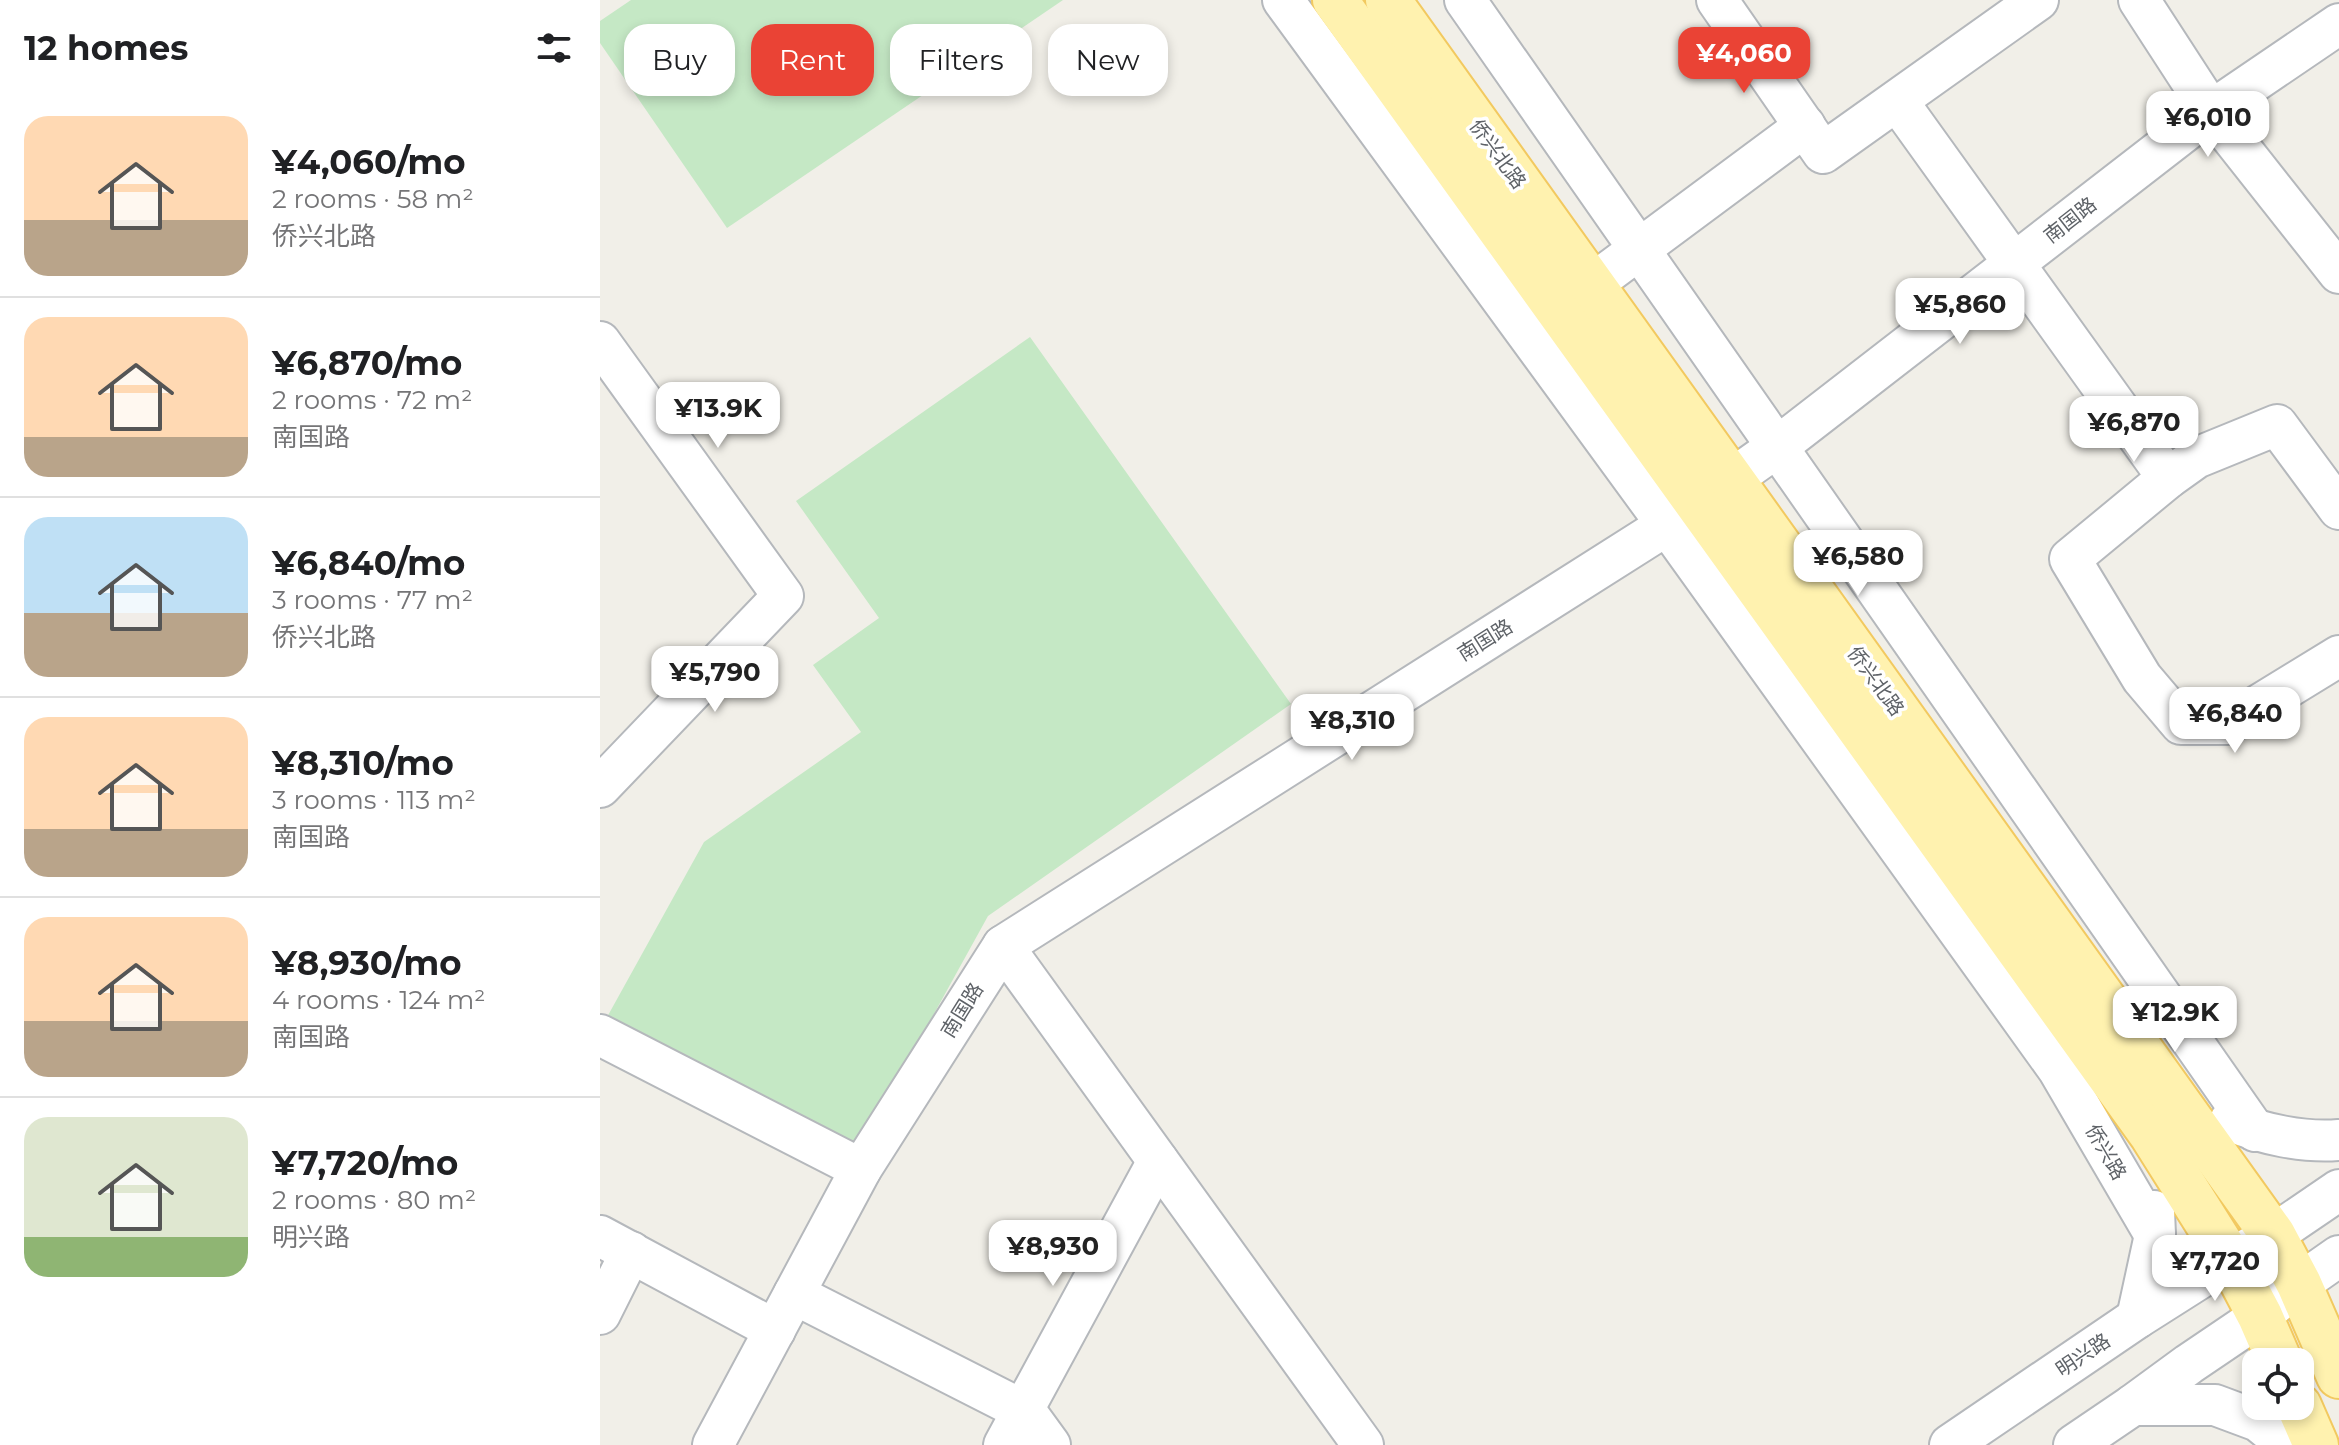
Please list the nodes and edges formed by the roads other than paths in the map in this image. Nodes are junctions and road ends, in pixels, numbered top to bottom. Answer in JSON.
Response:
{"nodes":[{"id":1,"x":1283,"y":0,"type":"edge"},
{"id":2,"x":1335,"y":0,"type":"edge"},
{"id":3,"x":1388,"y":0,"type":"edge"},
{"id":4,"x":1465,"y":0,"type":"edge"},
{"id":5,"x":1717,"y":0,"type":"edge"},
{"id":6,"x":2038,"y":0,"type":"edge"},
{"id":7,"x":2139,"y":0,"type":"edge"},
{"id":8,"x":2339,"y":24,"type":"edge"},
{"id":9,"x":1898,"y":102,"type":"junction"},
{"id":10,"x":2211,"y":111,"type":"junction"},
{"id":11,"x":1805,"y":126,"type":"junction"},
{"id":12,"x":1638,"y":250,"type":"junction"},
{"id":13,"x":2014,"y":264,"type":"junction"},
{"id":14,"x":2339,"y":273,"type":"edge"},
{"id":15,"x":1591,"y":285,"type":"junction"},
{"id":16,"x":600,"y":342,"type":"edge"},
{"id":17,"x":1777,"y":447,"type":"junction"},
{"id":18,"x":2168,"y":478,"type":"junction"},
{"id":19,"x":1698,"y":502,"type":"junction"},
{"id":20,"x":2339,"y":509,"type":"edge"},
{"id":21,"x":2339,"y":656,"type":"edge"},
{"id":22,"x":600,"y":787,"type":"edge"},
{"id":23,"x":1003,"y":946,"type":"junction"},
{"id":24,"x":2173,"y":1014,"type":"junction"},
{"id":25,"x":600,"y":1035,"type":"edge"},
{"id":26,"x":2136,"y":1044,"type":"junction"},
{"id":27,"x":2058,"y":1069,"type":"joint"},
{"id":28,"x":2164,"y":1118,"type":"junction"},
{"id":29,"x":2255,"y":1131,"type":"junction"},
{"id":30,"x":2339,"y":1140,"type":"edge"},
{"id":31,"x":1158,"y":1161,"type":"junction"},
{"id":32,"x":861,"y":1169,"type":"junction"},
{"id":33,"x":2339,"y":1190,"type":"edge"},
{"id":34,"x":2155,"y":1235,"type":"junction"},
{"id":35,"x":2273,"y":1235,"type":"junction"},
{"id":36,"x":615,"y":1244,"type":"edge"},
{"id":37,"x":2339,"y":1256,"type":"edge"},
{"id":38,"x":2230,"y":1259,"type":"junction"},
{"id":39,"x":2299,"y":1284,"type":"junction"},
{"id":40,"x":794,"y":1294,"type":"junction"},
{"id":41,"x":600,"y":1314,"type":"edge"},
{"id":42,"x":2260,"y":1316,"type":"junction"},
{"id":43,"x":2137,"y":1318,"type":"junction"},
{"id":44,"x":775,"y":1330,"type":"junction"},
{"id":45,"x":2274,"y":1348,"type":"edge"},
{"id":46,"x":2339,"y":1376,"type":"edge"},
{"id":47,"x":2133,"y":1405,"type":"junction"},
{"id":48,"x":2305,"y":1420,"type":"edge"},
{"id":49,"x":713,"y":1445,"type":"edge"},
{"id":50,"x":1004,"y":1445,"type":"edge"},
{"id":51,"x":1050,"y":1445,"type":"edge"},
{"id":52,"x":1363,"y":1445,"type":"edge"},
{"id":53,"x":1950,"y":1445,"type":"edge"},
{"id":54,"x":2074,"y":1445,"type":"edge"},
{"id":55,"x":2288,"y":1445,"type":"edge"},
{"id":56,"x":2316,"y":1445,"type":"edge"}],
"edges":[{"from":1,"to":19,"type":"street","name":"侨兴北路"},
{"from":2,"to":19,"type":"main road","name":"侨兴北路"},
{"from":3,"to":15,"type":"main road","name":"侨兴北路"},
{"from":4,"to":12,"type":"street"},
{"from":5,"to":11,"type":"street"},
{"from":6,"to":9,"type":"street"},
{"from":7,"to":10,"type":"street"},
{"from":8,"to":10,"type":"street","name":"南国路"},
{"from":9,"to":11,"type":"street"},
{"from":9,"to":13,"type":"street"},
{"from":10,"to":13,"type":"street","name":"南国路"},
{"from":10,"to":14,"type":"street"},
{"from":11,"to":12,"type":"street"},
{"from":12,"to":15,"type":"street"},
{"from":12,"to":17,"type":"street"},
{"from":13,"to":17,"type":"street","name":"南国路"},
{"from":13,"to":18,"type":"street"},
{"from":15,"to":19,"type":"main road","name":"侨兴北路"},
{"from":16,"to":22,"type":"street"},
{"from":17,"to":19,"type":"street","name":"南国路"},
{"from":17,"to":24,"type":"street"},
{"from":18,"to":20,"type":"street"},
{"from":18,"to":21,"type":"street"},
{"from":19,"to":23,"type":"street","name":"南国路"},
{"from":19,"to":26,"type":"main road","name":"侨兴北路"},
{"from":19,"to":27,"type":"street","name":"侨兴北路"},
{"from":19,"to":28,"type":"main road","name":"侨兴北路"},
{"from":23,"to":31,"type":"street"},
{"from":23,"to":32,"type":"street","name":"南国路"},
{"from":24,"to":26,"type":"street"},
{"from":24,"to":29,"type":"street"},
{"from":25,"to":32,"type":"street"},
{"from":26,"to":28,"type":"main road","name":"侨兴北路"},
{"from":27,"to":34,"type":"street","name":"侨兴路"},
{"from":28,"to":29,"type":"street"},
{"from":28,"to":34,"type":"street"},
{"from":28,"to":35,"type":"main road","name":"侨兴北路"},
{"from":28,"to":38,"type":"main road","name":"侨兴北路"},
{"from":29,"to":30,"type":"street"},
{"from":31,"to":50,"type":"street"},
{"from":31,"to":52,"type":"street"},
{"from":32,"to":40,"type":"street","name":"南国路"},
{"from":33,"to":35,"type":"street","name":"明兴路"},
{"from":34,"to":43,"type":"street"},
{"from":35,"to":38,"type":"street","name":"明兴路"},
{"from":35,"to":39,"type":"main road","name":"侨兴北路"},
{"from":36,"to":41,"type":"street"},
{"from":36,"to":44,"type":"street"},
{"from":37,"to":39,"type":"street"},
{"from":38,"to":42,"type":"main road","name":"侨兴北路"},
{"from":38,"to":43,"type":"street","name":"明兴路"},
{"from":39,"to":42,"type":"street"},
{"from":39,"to":46,"type":"main road","name":"侨兴北路"},
{"from":40,"to":44,"type":"street","name":"南国路"},
{"from":40,"to":51,"type":"street"},
{"from":42,"to":45,"type":"main road","name":"侨兴北路"},
{"from":42,"to":47,"type":"street"},
{"from":43,"to":53,"type":"street","name":"明兴路"},
{"from":44,"to":49,"type":"street","name":"南国路"},
{"from":47,"to":54,"type":"street"},
{"from":47,"to":55,"type":"street"},
{"from":48,"to":56,"type":"main road"}]}
